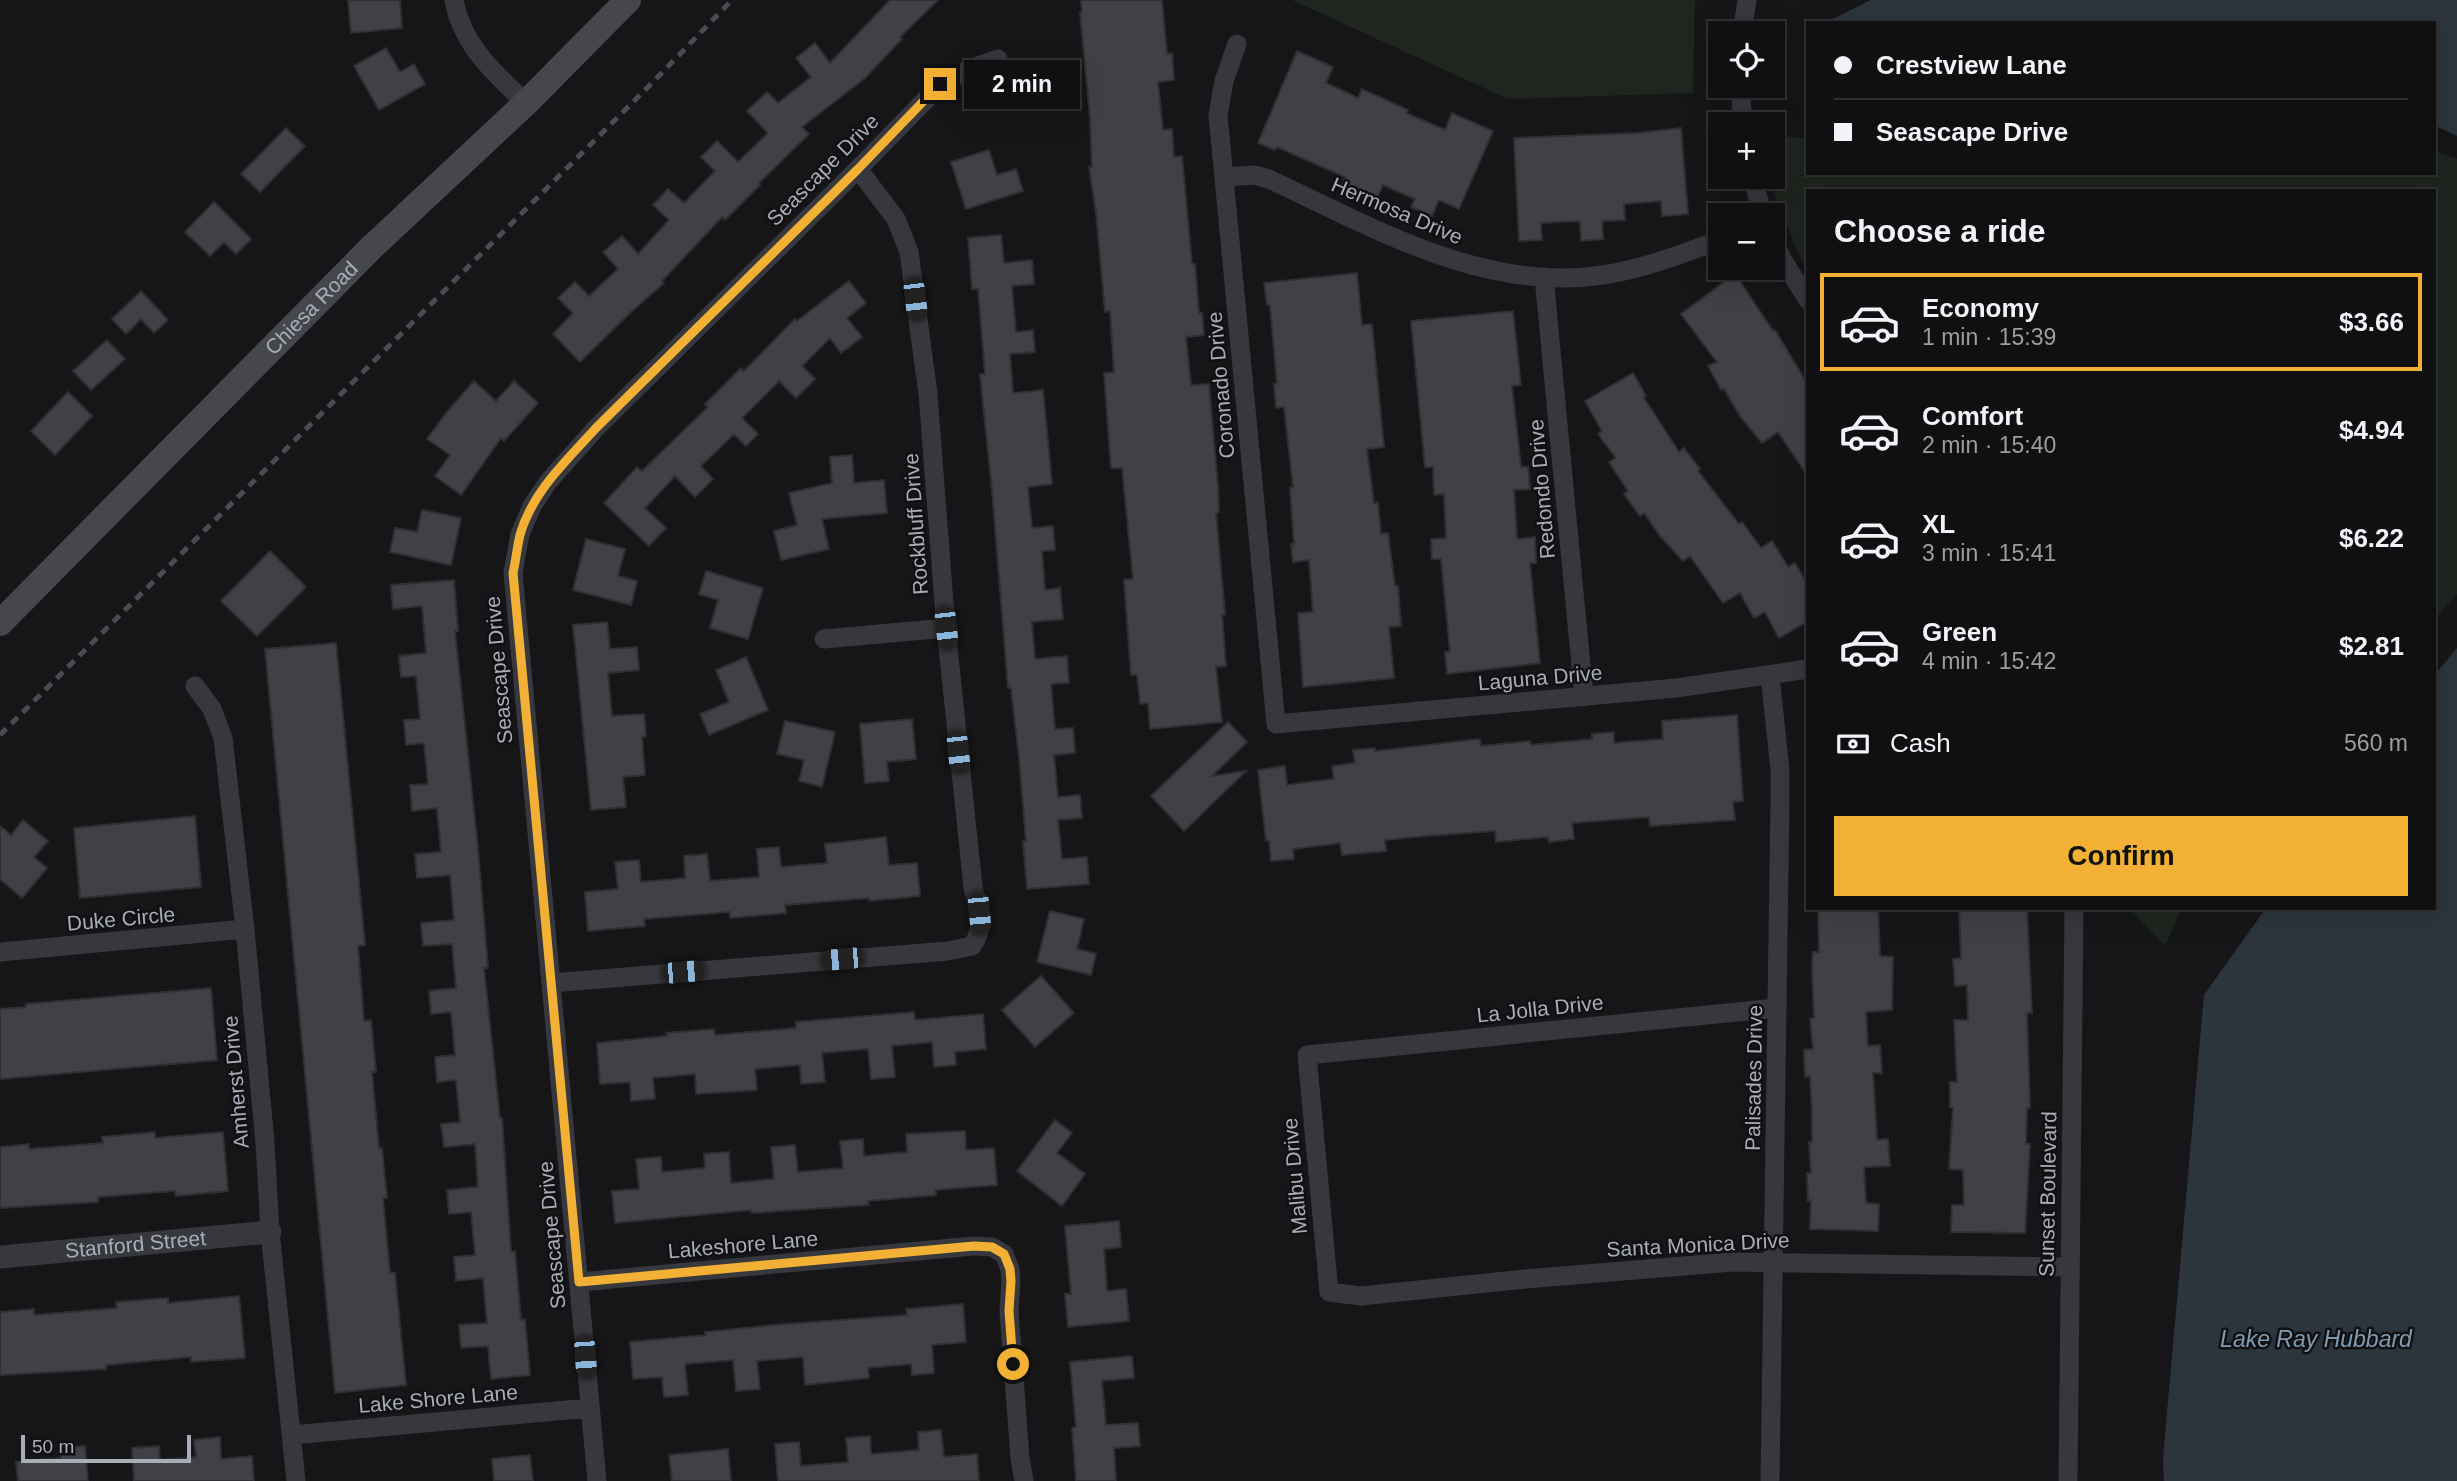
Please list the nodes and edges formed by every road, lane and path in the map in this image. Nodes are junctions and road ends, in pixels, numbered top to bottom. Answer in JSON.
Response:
{"nodes":[{"id":1,"x":454,"y":0,"type":"edge"},
{"id":2,"x":628,"y":0,"type":"edge"},
{"id":3,"x":1747,"y":0,"type":"edge"},
{"id":4,"x":1744,"y":21,"type":"edge"},
{"id":5,"x":1237,"y":44,"type":"dead end"},
{"id":6,"x":999,"y":59,"type":"dead end"},
{"id":7,"x":526,"y":103,"type":"junction"},
{"id":8,"x":858,"y":169,"type":"junction"},
{"id":9,"x":1224,"y":177,"type":"junction"},
{"id":10,"x":1708,"y":244,"type":"edge"},
{"id":11,"x":1785,"y":264,"type":"edge"},
{"id":12,"x":1544,"y":277,"type":"junction"},
{"id":13,"x":1806,"y":297,"type":"edge"},
{"id":14,"x":0,"y":623,"type":"edge"},
{"id":15,"x":946,"y":628,"type":"junction"},
{"id":16,"x":824,"y":639,"type":"dead end"},
{"id":17,"x":1806,"y":669,"type":"edge"},
{"id":18,"x":1770,"y":676,"type":"junction"},
{"id":19,"x":195,"y":686,"type":"dead end"},
{"id":20,"x":1584,"y":696,"type":"junction"},
{"id":21,"x":1276,"y":724,"type":"joint"},
{"id":22,"x":2074,"y":910,"type":"edge"},
{"id":23,"x":245,"y":929,"type":"junction"},
{"id":24,"x":0,"y":952,"type":"edge"},
{"id":25,"x":551,"y":983,"type":"junction"},
{"id":26,"x":1777,"y":1008,"type":"junction"},
{"id":27,"x":1307,"y":1055,"type":"joint"},
{"id":28,"x":271,"y":1232,"type":"junction"},
{"id":29,"x":0,"y":1257,"type":"edge"},
{"id":30,"x":1774,"y":1262,"type":"junction"},
{"id":31,"x":2070,"y":1267,"type":"junction"},
{"id":32,"x":579,"y":1282,"type":"junction"},
{"id":33,"x":1329,"y":1292,"type":"joint"},
{"id":34,"x":589,"y":1408,"type":"junction"},
{"id":35,"x":292,"y":1434,"type":"junction"},
{"id":36,"x":296,"y":1481,"type":"edge"},
{"id":37,"x":597,"y":1481,"type":"edge"},
{"id":38,"x":1024,"y":1481,"type":"edge"},
{"id":39,"x":1770,"y":1481,"type":"edge"},
{"id":40,"x":2068,"y":1481,"type":"edge"}],
"edges":[{"from":1,"to":7,"type":"street"},
{"from":2,"to":7,"type":"main road","name":"Chiesa Road"},
{"from":3,"to":4,"type":"street"},
{"from":5,"to":9,"type":"street","name":"Coronado Drive"},
{"from":6,"to":8,"type":"street","name":"Seascape Drive"},
{"from":7,"to":14,"type":"main road","name":"Chiesa Road"},
{"from":8,"to":15,"type":"street","name":"Rockbluff Drive"},
{"from":8,"to":25,"type":"street","name":"Seascape Drive"},
{"from":9,"to":12,"type":"street","name":"Hermosa Drive"},
{"from":9,"to":21,"type":"street","name":"Coronado Drive"},
{"from":10,"to":12,"type":"street","name":"Hermosa Drive"},
{"from":11,"to":13,"type":"street"},
{"from":12,"to":20,"type":"street","name":"Redondo Drive"},
{"from":15,"to":16,"type":"street"},
{"from":15,"to":25,"type":"street","name":"Rockbluff Drive"},
{"from":17,"to":18,"type":"street","name":"Laguna Drive"},
{"from":18,"to":20,"type":"street","name":"Laguna Drive"},
{"from":18,"to":26,"type":"street","name":"Palisades Drive"},
{"from":19,"to":23,"type":"street","name":"Amherst Drive"},
{"from":20,"to":21,"type":"street","name":"Laguna Drive"},
{"from":22,"to":31,"type":"street","name":"Sunset Boulevard"},
{"from":23,"to":24,"type":"street","name":"Duke Circle"},
{"from":23,"to":28,"type":"street","name":"Amherst Drive"},
{"from":25,"to":32,"type":"street","name":"Seascape Drive"},
{"from":26,"to":27,"type":"street","name":"La Jolla Drive"},
{"from":26,"to":30,"type":"street","name":"Palisades Drive"},
{"from":27,"to":33,"type":"street","name":"Malibu Drive"},
{"from":28,"to":29,"type":"street","name":"Stanford Street"},
{"from":28,"to":35,"type":"street","name":"Amherst Drive"},
{"from":30,"to":31,"type":"street","name":"Santa Monica Drive"},
{"from":30,"to":33,"type":"street","name":"Santa Monica Drive"},
{"from":30,"to":39,"type":"street","name":"Palisades Drive"},
{"from":31,"to":40,"type":"street","name":"Sunset Boulevard"},
{"from":32,"to":34,"type":"street","name":"Seascape Drive"},
{"from":32,"to":38,"type":"street","name":"Lakeshore Lane"},
{"from":34,"to":35,"type":"street","name":"Lake Shore Lane"},
{"from":34,"to":37,"type":"street","name":"Seascape Drive"},
{"from":35,"to":36,"type":"street","name":"Amherst Drive"}]}
